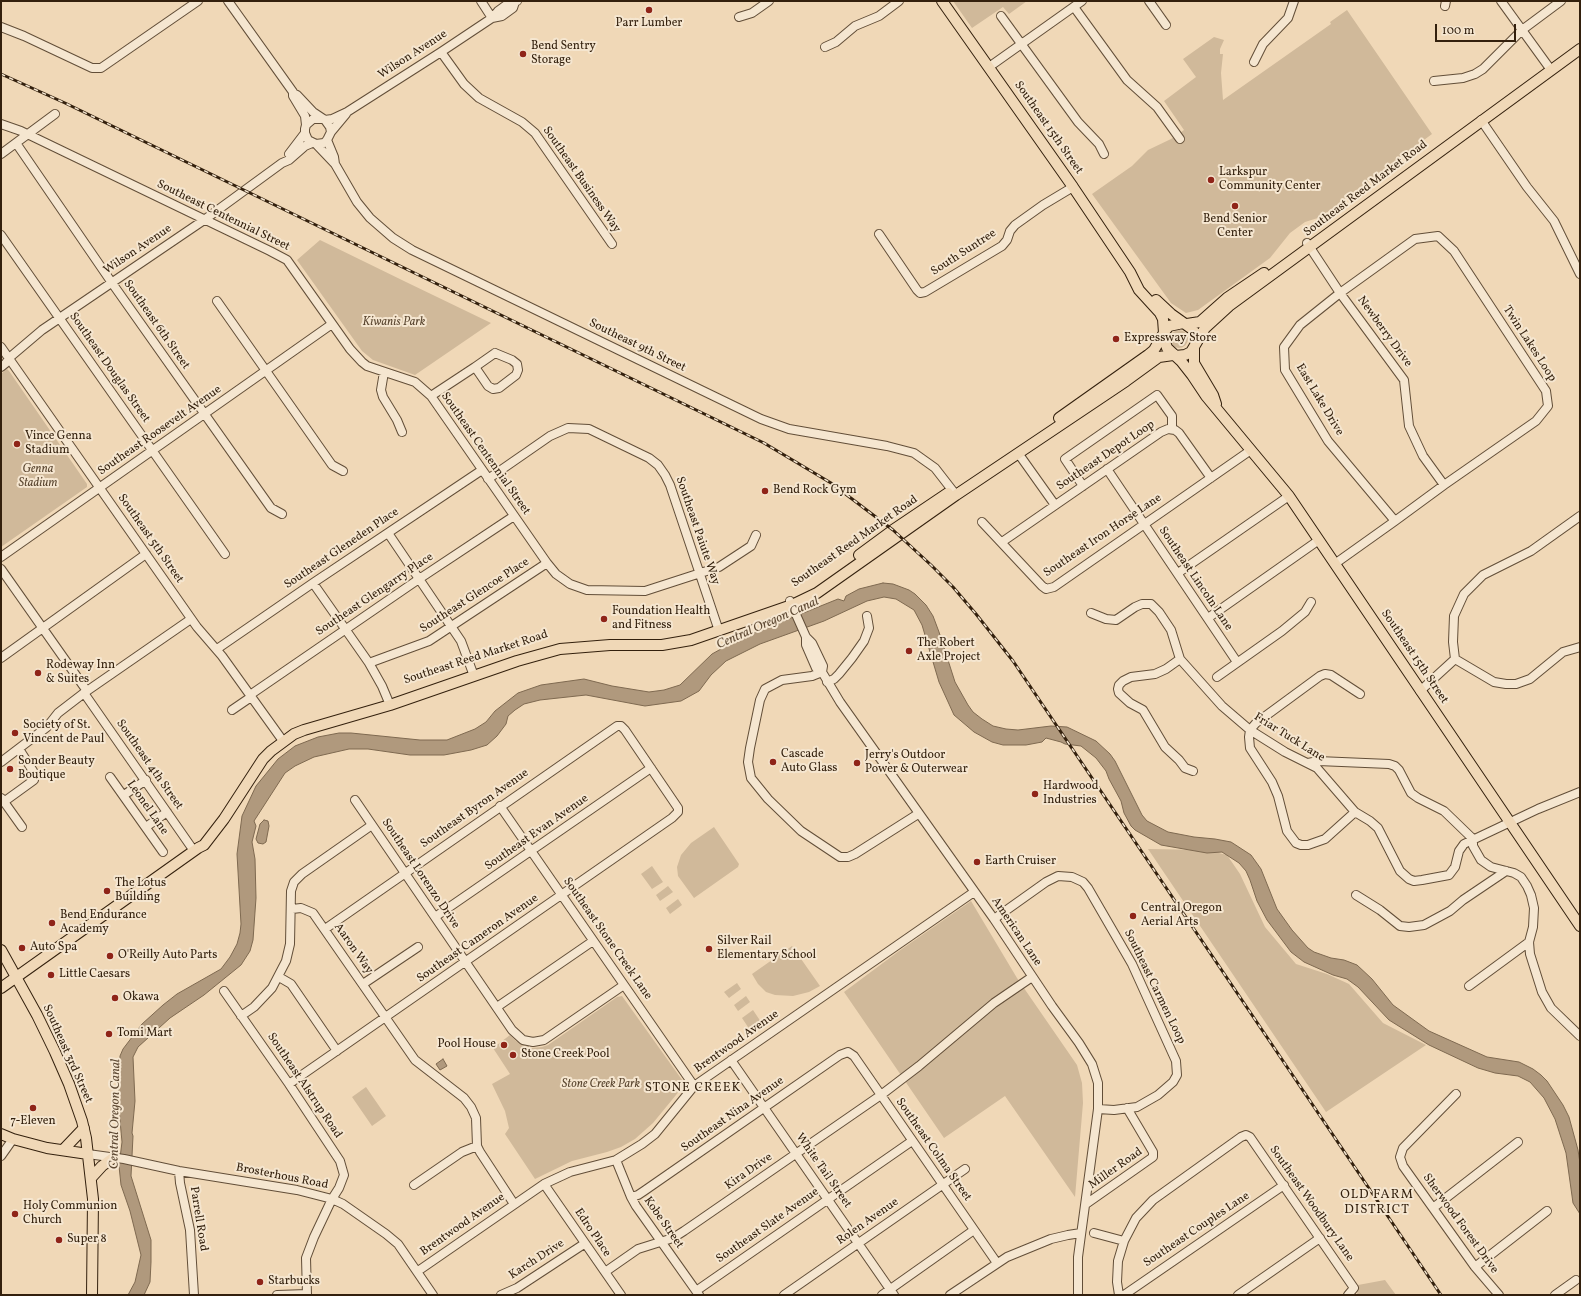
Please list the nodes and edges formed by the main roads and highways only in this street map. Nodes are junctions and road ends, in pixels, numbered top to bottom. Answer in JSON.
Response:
{"nodes":[{"id":1,"x":942,"y":1,"type":"edge"},
{"id":2,"x":1580,"y":41,"type":"edge"},
{"id":3,"x":1580,"y":48,"type":"edge"},
{"id":4,"x":1549,"y":67,"type":"junction"},
{"id":5,"x":1308,"y":245,"type":"junction"},
{"id":6,"x":1130,"y":272,"type":"junction"},
{"id":7,"x":1185,"y":324,"type":"junction"},
{"id":8,"x":1164,"y":334,"type":"junction"},
{"id":9,"x":1195,"y":345,"type":"junction"},
{"id":10,"x":1174,"y":355,"type":"junction"},
{"id":11,"x":1217,"y":410,"type":"junction"},
{"id":12,"x":954,"y":493,"type":"junction"},
{"id":13,"x":1580,"y":926,"type":"edge"},
{"id":14,"x":1,"y":950,"type":"edge"},
{"id":15,"x":16,"y":977,"type":"junction"},
{"id":16,"x":1,"y":988,"type":"edge"},
{"id":17,"x":84,"y":1128,"type":"junction"},
{"id":18,"x":1,"y":1134,"type":"edge"},
{"id":19,"x":63,"y":1150,"type":"junction"},
{"id":20,"x":88,"y":1154,"type":"junction"},
{"id":21,"x":114,"y":1158,"type":"road end"},
{"id":22,"x":90,"y":1178,"type":"junction"},
{"id":23,"x":92,"y":1295,"type":"edge"}],
"edges":[{"from":1,"to":6,"type":"main road","name":"Southeast 15th Street"},
{"from":2,"to":4,"type":"main road","name":"Southeast Reed Market Road"},
{"from":3,"to":4,"type":"main road","name":"Southeast Reed Market Road"},
{"from":4,"to":5,"type":"main road","name":"Southeast Reed Market Road"},
{"from":4,"to":5,"type":"main road","name":"Southeast Reed Market Road"},
{"from":5,"to":7,"type":"main road","name":"Southeast Reed Market Road"},
{"from":5,"to":9,"type":"main road","name":"Southeast Reed Market Road"},
{"from":6,"to":7,"type":"main road","name":"Southeast 15th Street"},
{"from":6,"to":8,"type":"main road","name":"Southeast 15th Street"},
{"from":7,"to":8,"type":"main road","name":"Southeast Reed Market Road"},
{"from":7,"to":9,"type":"main road","name":"Southeast 15th Street"},
{"from":8,"to":10,"type":"main road","name":"Southeast 15th Street"},
{"from":8,"to":12,"type":"main road","name":"Southeast Reed Market Road"},
{"from":9,"to":10,"type":"main road","name":"Southeast Reed Market Road"},
{"from":9,"to":11,"type":"main road","name":"Southeast 15th Street"},
{"from":10,"to":11,"type":"main road","name":"Southeast 15th Street"},
{"from":10,"to":12,"type":"main road","name":"Southeast Reed Market Road"},
{"from":11,"to":13,"type":"main road","name":"Southeast 15th Street"},
{"from":12,"to":15,"type":"main road","name":"Southeast Reed Market Road"},
{"from":14,"to":15,"type":"main road","name":"Southeast 3rd Street"},
{"from":15,"to":16,"type":"main road","name":"Southeast Reed Market Road"},
{"from":15,"to":17,"type":"main road","name":"Southeast 3rd Street"},
{"from":17,"to":19,"type":"main road"},
{"from":17,"to":20,"type":"main road","name":"Southeast 3rd Street"},
{"from":18,"to":19,"type":"main road"},
{"from":19,"to":20,"type":"main road"},
{"from":20,"to":22,"type":"main road","name":"Southeast 3rd Street"},
{"from":21,"to":22,"type":"main road"},
{"from":22,"to":23,"type":"main road","name":"Southeast 3rd Street"}]}
